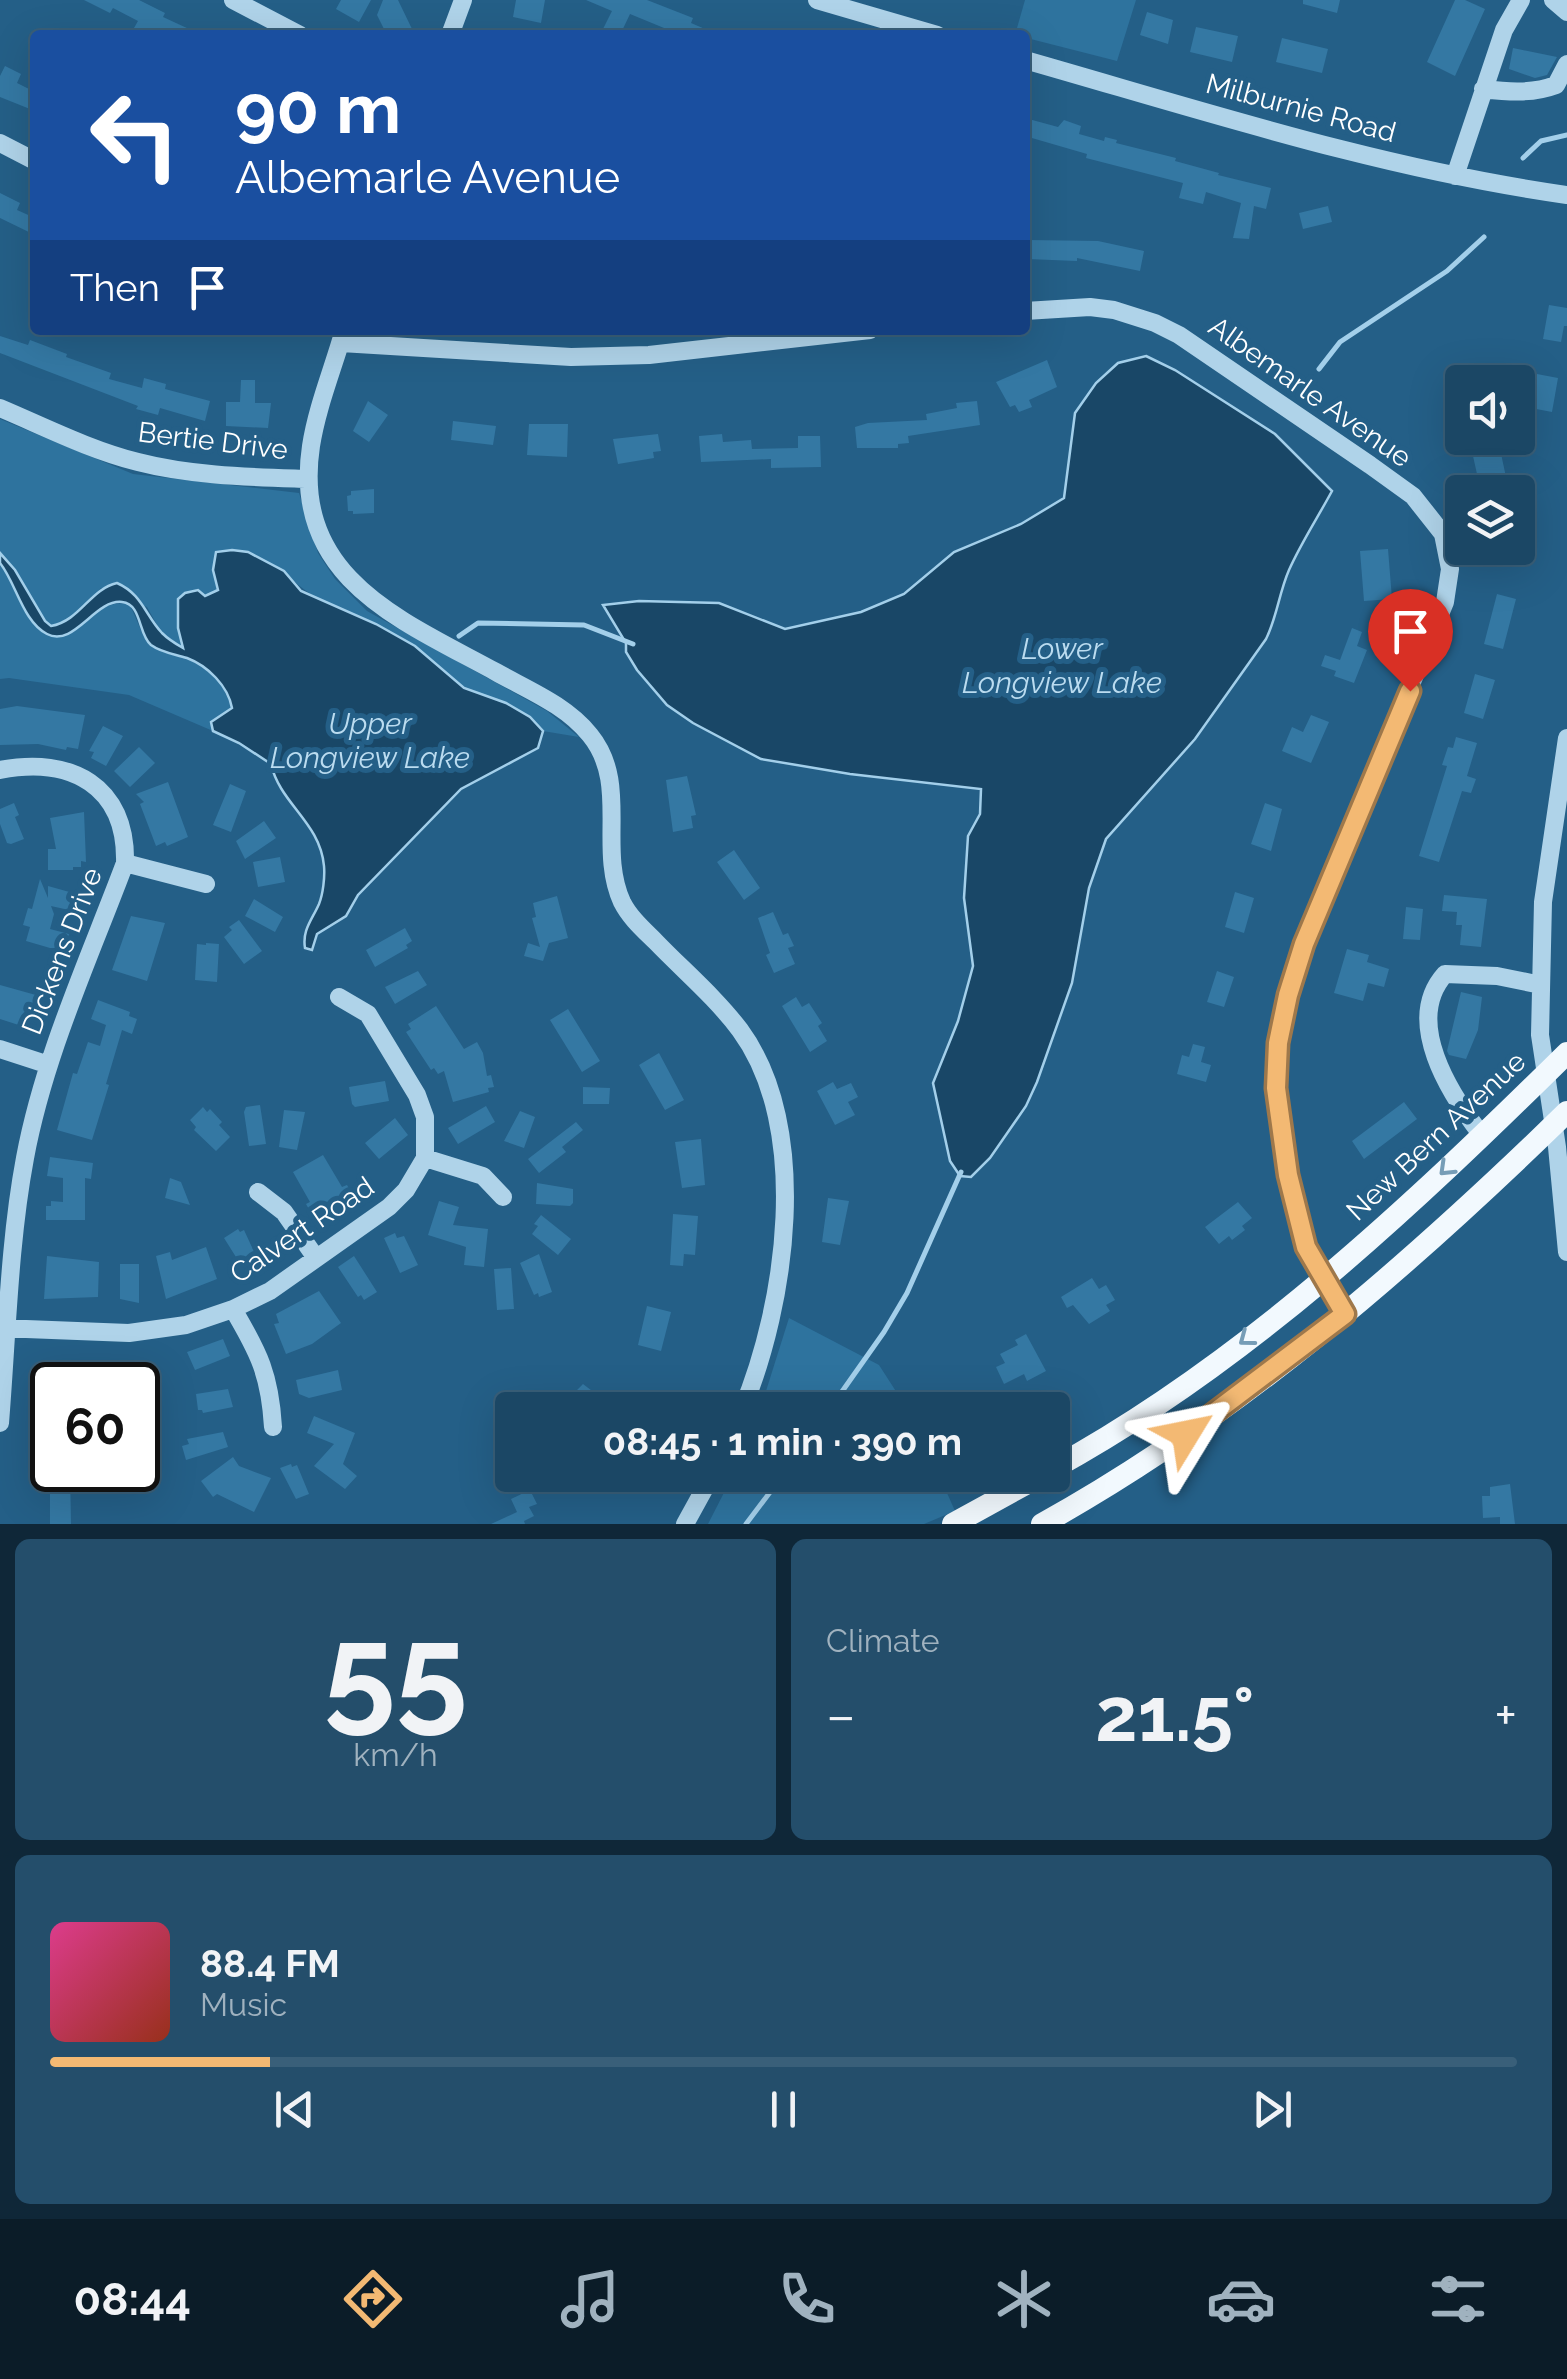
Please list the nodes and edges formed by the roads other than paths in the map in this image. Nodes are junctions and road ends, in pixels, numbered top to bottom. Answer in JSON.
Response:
{"nodes":[{"id":1,"x":233,"y":0,"type":"edge"},
{"id":2,"x":462,"y":0,"type":"edge"},
{"id":3,"x":817,"y":0,"type":"edge"},
{"id":4,"x":1521,"y":0,"type":"edge"},
{"id":5,"x":1553,"y":0,"type":"edge"},
{"id":6,"x":1567,"y":12,"type":"edge"},
{"id":7,"x":290,"y":30,"type":"edge"},
{"id":8,"x":455,"y":30,"type":"edge"},
{"id":9,"x":920,"y":30,"type":"edge"},
{"id":10,"x":1030,"y":61,"type":"edge"},
{"id":11,"x":1567,"y":64,"type":"edge"},
{"id":12,"x":1483,"y":90,"type":"junction"},
{"id":13,"x":0,"y":143,"type":"edge"},
{"id":14,"x":30,"y":158,"type":"edge"},
{"id":15,"x":1454,"y":176,"type":"junction"},
{"id":16,"x":1567,"y":195,"type":"edge"},
{"id":17,"x":1030,"y":310,"type":"edge"},
{"id":18,"x":830,"y":335,"type":"edge"},
{"id":19,"x":342,"y":336,"type":"edge"},
{"id":20,"x":0,"y":408,"type":"edge"},
{"id":21,"x":308,"y":478,"type":"junction"},
{"id":22,"x":1567,"y":738,"type":"edge"},
{"id":23,"x":0,"y":770,"type":"edge"},
{"id":24,"x":125,"y":863,"type":"junction"},
{"id":25,"x":206,"y":884,"type":"dead end"},
{"id":26,"x":1540,"y":984,"type":"junction"},
{"id":27,"x":339,"y":996,"type":"dead end"},
{"id":28,"x":0,"y":1048,"type":"edge"},
{"id":29,"x":1567,"y":1054,"type":"edge"},
{"id":30,"x":49,"y":1065,"type":"junction"},
{"id":31,"x":1546,"y":1075,"type":"junction"},
{"id":32,"x":1560,"y":1119,"type":"edge"},
{"id":33,"x":1481,"y":1134,"type":"junction"},
{"id":34,"x":425,"y":1158,"type":"junction"},
{"id":35,"x":258,"y":1192,"type":"dead end"},
{"id":36,"x":503,"y":1197,"type":"dead end"},
{"id":37,"x":1567,"y":1252,"type":"edge"},
{"id":38,"x":316,"y":1258,"type":"junction"},
{"id":39,"x":1324,"y":1280,"type":"junction"},
{"id":40,"x":233,"y":1309,"type":"junction"},
{"id":41,"x":1345,"y":1314,"type":"junction"},
{"id":42,"x":4,"y":1328,"type":"edge"},
{"id":43,"x":748,"y":1392,"type":"edge"},
{"id":44,"x":0,"y":1423,"type":"edge"},
{"id":45,"x":272,"y":1426,"type":"dead end"},
{"id":46,"x":1070,"y":1458,"type":"edge"},
{"id":47,"x":703,"y":1492,"type":"edge"},
{"id":48,"x":1011,"y":1492,"type":"edge"},
{"id":49,"x":685,"y":1524,"type":"edge"},
{"id":50,"x":953,"y":1524,"type":"edge"},
{"id":51,"x":1042,"y":1524,"type":"edge"}],
"edges":[{"from":1,"to":7,"type":"street"},
{"from":2,"to":8,"type":"street"},
{"from":3,"to":9,"type":"street"},
{"from":4,"to":12,"type":"street"},
{"from":5,"to":6,"type":"street"},
{"from":10,"to":15,"type":"street","name":"Milburnie Road"},
{"from":11,"to":12,"type":"street"},
{"from":12,"to":15,"type":"street"},
{"from":13,"to":14,"type":"street"},
{"from":15,"to":16,"type":"street","name":"Milburnie Road"},
{"from":17,"to":39,"type":"street","name":"Albemarle Avenue"},
{"from":18,"to":19,"type":"street"},
{"from":19,"to":21,"type":"street"},
{"from":20,"to":21,"type":"street","name":"Bertie Drive"},
{"from":21,"to":43,"type":"street"},
{"from":22,"to":26,"type":"street"},
{"from":23,"to":24,"type":"street","name":"Dickens Drive"},
{"from":24,"to":25,"type":"street"},
{"from":24,"to":30,"type":"street","name":"Dickens Drive"},
{"from":26,"to":31,"type":"street"},
{"from":26,"to":33,"type":"street"},
{"from":27,"to":34,"type":"street"},
{"from":28,"to":30,"type":"street","name":"Dickens Drive"},
{"from":29,"to":31,"type":"main road","name":"New Bern Avenue"},
{"from":30,"to":42,"type":"street","name":"Dickens Drive"},
{"from":31,"to":32,"type":"street"},
{"from":31,"to":33,"type":"main road","name":"New Bern Avenue"},
{"from":32,"to":37,"type":"street"},
{"from":32,"to":41,"type":"main road"},
{"from":33,"to":39,"type":"main road","name":"New Bern Avenue","one_way":true},
{"from":34,"to":36,"type":"street"},
{"from":34,"to":38,"type":"street","name":"Calvert Road"},
{"from":35,"to":38,"type":"street"},
{"from":38,"to":40,"type":"street","name":"Calvert Road"},
{"from":39,"to":41,"type":"street","name":"Albemarle Avenue"},
{"from":39,"to":46,"type":"main road","name":"New Bern Avenue","one_way":true},
{"from":40,"to":42,"type":"street","name":"Calvert Road"},
{"from":40,"to":45,"type":"street"},
{"from":41,"to":51,"type":"main road"},
{"from":42,"to":44,"type":"street","name":"Dickens Drive"},
{"from":47,"to":49,"type":"street"},
{"from":48,"to":50,"type":"main road"}]}
